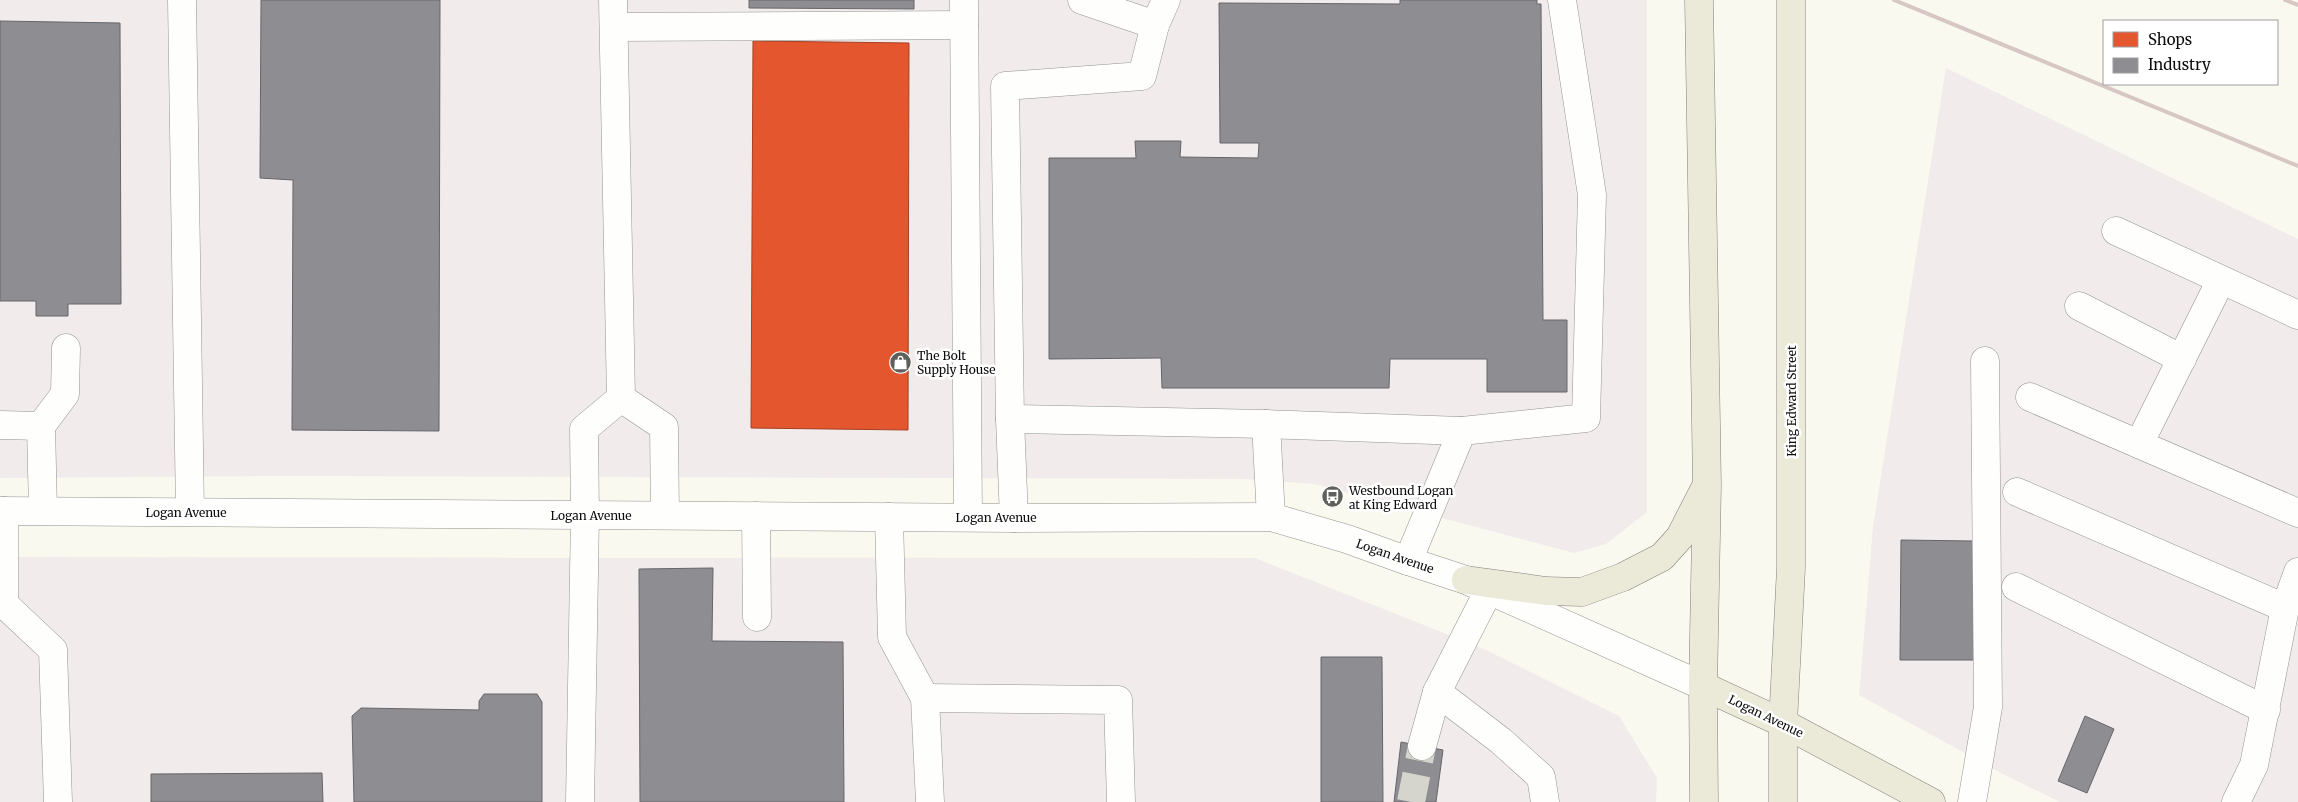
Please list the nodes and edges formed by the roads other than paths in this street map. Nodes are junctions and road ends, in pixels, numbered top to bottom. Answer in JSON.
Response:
{"nodes":[{"id":1,"x":182,"y":0,"type":"edge"},
{"id":2,"x":613,"y":0,"type":"edge"},
{"id":3,"x":1082,"y":0,"type":"edge"},
{"id":4,"x":1166,"y":0,"type":"edge"},
{"id":5,"x":1562,"y":0,"type":"edge"},
{"id":6,"x":1699,"y":0,"type":"edge"},
{"id":7,"x":1791,"y":0,"type":"edge"},
{"id":8,"x":964,"y":12,"type":"edge"},
{"id":9,"x":1155,"y":25,"type":"junction"},
{"id":10,"x":614,"y":27,"type":"junction"},
{"id":11,"x":2116,"y":231,"type":"dead end"},
{"id":12,"x":2221,"y":280,"type":"junction"},
{"id":13,"x":2079,"y":306,"type":"dead end"},
{"id":14,"x":2298,"y":314,"type":"edge"},
{"id":15,"x":66,"y":348,"type":"dead end"},
{"id":16,"x":2182,"y":359,"type":"junction"},
{"id":17,"x":1985,"y":361,"type":"dead end"},
{"id":18,"x":2030,"y":397,"type":"dead end"},
{"id":19,"x":621,"y":398,"type":"junction"},
{"id":20,"x":1010,"y":419,"type":"junction"},
{"id":21,"x":1266,"y":424,"type":"junction"},
{"id":22,"x":0,"y":426,"type":"edge"},
{"id":23,"x":41,"y":426,"type":"junction"},
{"id":24,"x":1462,"y":430,"type":"junction"},
{"id":25,"x":2139,"y":444,"type":"junction"},
{"id":26,"x":1707,"y":485,"type":"junction"},
{"id":27,"x":2017,"y":492,"type":"dead end"},
{"id":28,"x":2,"y":511,"type":"edge"},
{"id":29,"x":43,"y":511,"type":"junction"},
{"id":30,"x":190,"y":512,"type":"junction"},
{"id":31,"x":2298,"y":513,"type":"edge"},
{"id":32,"x":585,"y":515,"type":"junction"},
{"id":33,"x":665,"y":515,"type":"junction"},
{"id":34,"x":756,"y":516,"type":"junction"},
{"id":35,"x":889,"y":516,"type":"junction"},
{"id":36,"x":968,"y":517,"type":"junction"},
{"id":37,"x":1271,"y":517,"type":"junction"},
{"id":38,"x":1014,"y":518,"type":"junction"},
{"id":39,"x":1408,"y":562,"type":"junction"},
{"id":40,"x":2298,"y":572,"type":"edge"},
{"id":41,"x":1477,"y":585,"type":"junction"},
{"id":42,"x":2016,"y":586,"type":"dead end"},
{"id":43,"x":2,"y":604,"type":"edge"},
{"id":44,"x":2285,"y":608,"type":"junction"},
{"id":45,"x":757,"y":617,"type":"dead end"},
{"id":46,"x":1703,"y":686,"type":"junction"},
{"id":47,"x":1437,"y":692,"type":"junction"},
{"id":48,"x":925,"y":698,"type":"junction"},
{"id":49,"x":2266,"y":710,"type":"junction"},
{"id":50,"x":1783,"y":723,"type":"junction"},
{"id":51,"x":1422,"y":746,"type":"tunnel mouth"},
{"id":52,"x":58,"y":802,"type":"edge"},
{"id":53,"x":580,"y":802,"type":"edge"},
{"id":54,"x":930,"y":802,"type":"edge"},
{"id":55,"x":1121,"y":802,"type":"edge"},
{"id":56,"x":1545,"y":802,"type":"edge"},
{"id":57,"x":1704,"y":802,"type":"edge"},
{"id":58,"x":1783,"y":802,"type":"edge"},
{"id":59,"x":1885,"y":802,"type":"edge"},
{"id":60,"x":1900,"y":802,"type":"edge"},
{"id":61,"x":1931,"y":802,"type":"edge"},
{"id":62,"x":1972,"y":802,"type":"edge"},
{"id":63,"x":2236,"y":802,"type":"edge"}],
"edges":[{"from":1,"to":30,"type":"street"},
{"from":2,"to":10,"type":"street"},
{"from":3,"to":9,"type":"street"},
{"from":4,"to":9,"type":"street"},
{"from":5,"to":24,"type":"street"},
{"from":6,"to":26,"type":"main road"},
{"from":7,"to":50,"type":"main road","name":"King Edward Street"},
{"from":8,"to":10,"type":"street"},
{"from":8,"to":36,"type":"street"},
{"from":9,"to":20,"type":"street"},
{"from":10,"to":19,"type":"street"},
{"from":11,"to":12,"type":"street"},
{"from":12,"to":14,"type":"street"},
{"from":12,"to":16,"type":"street"},
{"from":13,"to":16,"type":"street"},
{"from":15,"to":23,"type":"street"},
{"from":16,"to":25,"type":"street"},
{"from":17,"to":62,"type":"street"},
{"from":18,"to":25,"type":"street"},
{"from":19,"to":32,"type":"street"},
{"from":19,"to":33,"type":"street"},
{"from":20,"to":21,"type":"street"},
{"from":20,"to":38,"type":"street"},
{"from":21,"to":24,"type":"street"},
{"from":21,"to":37,"type":"street"},
{"from":22,"to":23,"type":"street"},
{"from":23,"to":29,"type":"street"},
{"from":24,"to":39,"type":"street"},
{"from":25,"to":31,"type":"street"},
{"from":26,"to":41,"type":"main road"},
{"from":26,"to":46,"type":"main road"},
{"from":27,"to":44,"type":"street"},
{"from":28,"to":29,"type":"street","name":"Logan Avenue"},
{"from":28,"to":43,"type":"street"},
{"from":29,"to":30,"type":"street","name":"Logan Avenue"},
{"from":30,"to":32,"type":"street","name":"Logan Avenue"},
{"from":32,"to":33,"type":"street","name":"Logan Avenue"},
{"from":32,"to":53,"type":"street"},
{"from":33,"to":34,"type":"street","name":"Logan Avenue"},
{"from":34,"to":35,"type":"street","name":"Logan Avenue"},
{"from":34,"to":45,"type":"street"},
{"from":35,"to":36,"type":"street","name":"Logan Avenue"},
{"from":35,"to":48,"type":"street"},
{"from":36,"to":38,"type":"street","name":"Logan Avenue"},
{"from":37,"to":38,"type":"street","name":"Logan Avenue"},
{"from":37,"to":39,"type":"street","name":"Logan Avenue"},
{"from":39,"to":41,"type":"street","name":"Logan Avenue"},
{"from":40,"to":44,"type":"street"},
{"from":41,"to":46,"type":"street","name":"Logan Avenue"},
{"from":41,"to":47,"type":"street"},
{"from":42,"to":49,"type":"street"},
{"from":43,"to":52,"type":"street"},
{"from":44,"to":49,"type":"street"},
{"from":46,"to":50,"type":"main road","name":"Logan Avenue"},
{"from":46,"to":57,"type":"main road"},
{"from":47,"to":51,"type":"street"},
{"from":47,"to":56,"type":"street"},
{"from":48,"to":54,"type":"street"},
{"from":48,"to":55,"type":"street"},
{"from":49,"to":63,"type":"street"},
{"from":50,"to":58,"type":"main road","name":"King Edward Street"},
{"from":50,"to":61,"type":"main road","name":"Logan Avenue"},
{"from":59,"to":60,"type":"main road"}]}
